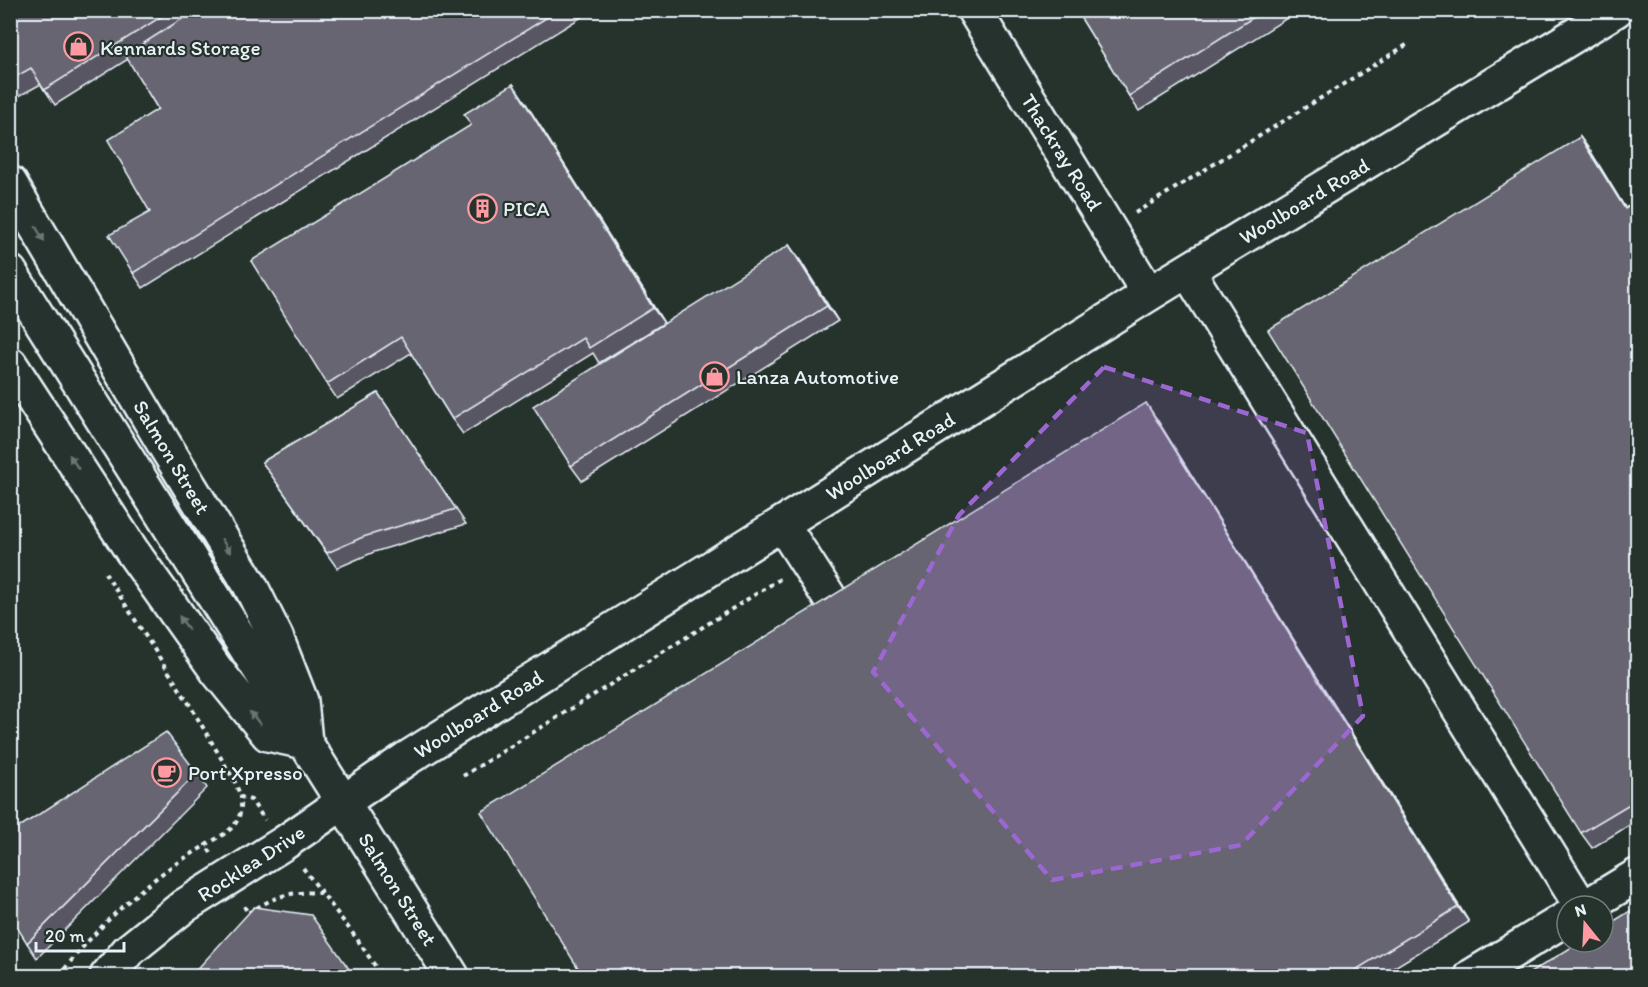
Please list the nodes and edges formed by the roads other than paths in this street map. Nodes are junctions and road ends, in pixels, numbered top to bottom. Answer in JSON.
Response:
{"nodes":[{"id":1,"x":974,"y":10,"type":"edge"},
{"id":2,"x":1616,"y":10,"type":"edge"},
{"id":3,"x":10,"y":183,"type":"edge"},
{"id":4,"x":1188,"y":271,"type":"junction"},
{"id":5,"x":10,"y":272,"type":"edge"},
{"id":6,"x":1149,"y":294,"type":"junction"},
{"id":7,"x":10,"y":364,"type":"edge"},
{"id":8,"x":782,"y":524,"type":"junction"},
{"id":9,"x":829,"y":597,"type":"edge"},
{"id":10,"x":305,"y":742,"type":"junction"},
{"id":11,"x":344,"y":801,"type":"junction"},
{"id":12,"x":1638,"y":875,"type":"edge"},
{"id":13,"x":1574,"y":894,"type":"edge"},
{"id":14,"x":1607,"y":894,"type":"edge"},
{"id":15,"x":1555,"y":925,"type":"edge"},
{"id":16,"x":107,"y":976,"type":"edge"},
{"id":17,"x":452,"y":976,"type":"edge"},
{"id":18,"x":1473,"y":976,"type":"edge"}],
"edges":[{"from":1,"to":6,"type":"street","name":"Thackray Road"},
{"from":2,"to":4,"type":"street","name":"Woolboard Road"},
{"from":3,"to":10,"type":"street","name":"Salmon Street","one_way":true},
{"from":4,"to":6,"type":"street","name":"Woolboard Road"},
{"from":4,"to":13,"type":"street"},
{"from":5,"to":10,"type":"street","name":"Salmon Street"},
{"from":6,"to":8,"type":"street","name":"Woolboard Road"},
{"from":10,"to":7,"type":"street","one_way":true},
{"from":8,"to":9,"type":"street"},
{"from":8,"to":11,"type":"street","name":"Woolboard Road"},
{"from":10,"to":11,"type":"street","name":"Salmon Street"},
{"from":11,"to":16,"type":"street","name":"Rocklea Drive"},
{"from":11,"to":17,"type":"street","name":"Salmon Street"},
{"from":12,"to":14,"type":"street"},
{"from":15,"to":18,"type":"street"}]}
